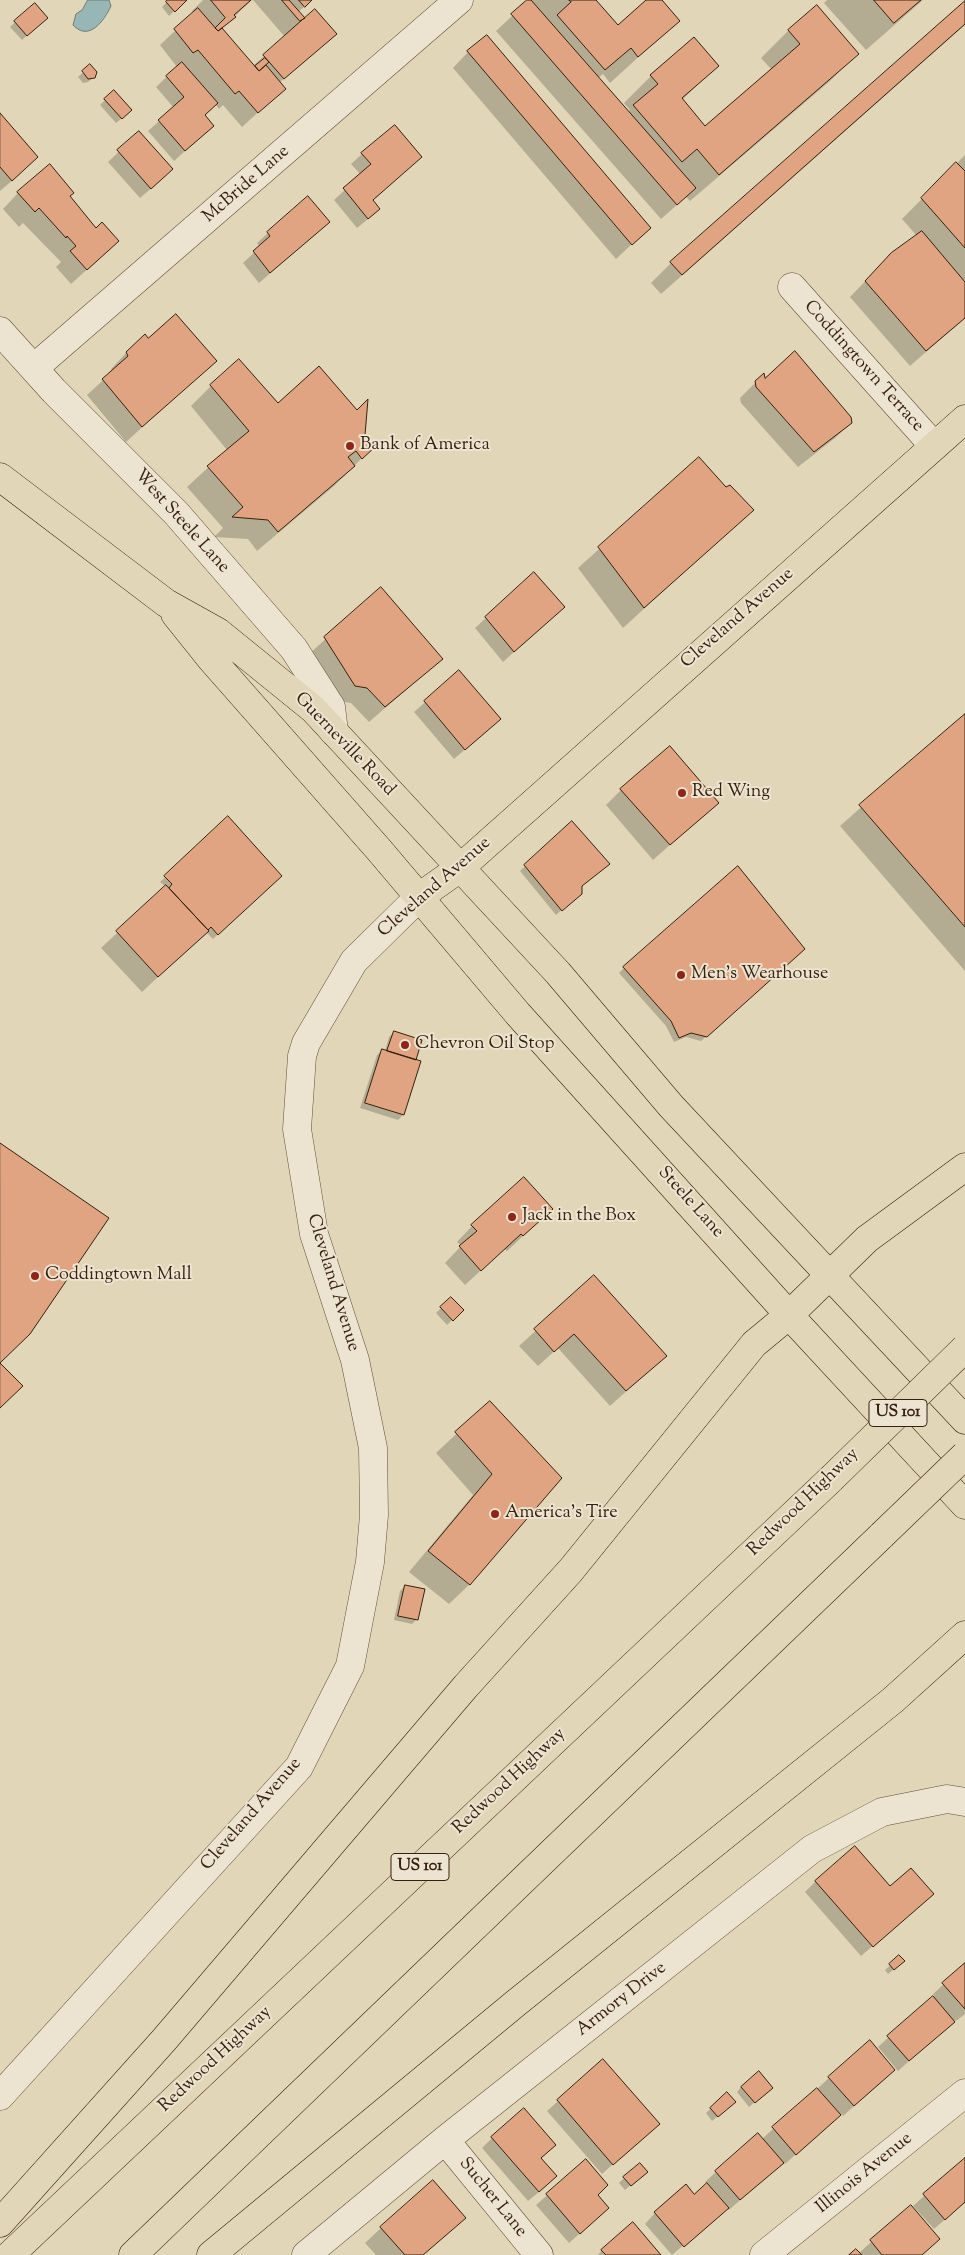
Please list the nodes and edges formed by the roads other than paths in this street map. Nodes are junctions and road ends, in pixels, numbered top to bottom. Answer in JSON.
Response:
{"nodes":[{"id":1,"x":460,"y":0,"type":"edge"},
{"id":2,"x":792,"y":287,"type":"dead end"},
{"id":3,"x":0,"y":331,"type":"edge"},
{"id":4,"x":34,"y":368,"type":"junction"},
{"id":5,"x":965,"y":419,"type":"edge"},
{"id":6,"x":934,"y":446,"type":"junction"},
{"id":7,"x":0,"y":477,"type":"edge"},
{"id":8,"x":166,"y":603,"type":"junction"},
{"id":9,"x":334,"y":732,"type":"junction"},
{"id":10,"x":460,"y":868,"type":"junction"},
{"id":11,"x":419,"y":897,"type":"junction"},
{"id":12,"x":965,"y":1167,"type":"edge"},
{"id":13,"x":831,"y":1275,"type":"junction"},
{"id":14,"x":789,"y":1315,"type":"junction"},
{"id":15,"x":965,"y":1348,"type":"edge"},
{"id":16,"x":965,"y":1420,"type":"edge"},
{"id":17,"x":965,"y":1455,"type":"edge"},
{"id":18,"x":965,"y":1505,"type":"edge"},
{"id":19,"x":965,"y":1635,"type":"edge"},
{"id":20,"x":965,"y":1802,"type":"edge"},
{"id":21,"x":965,"y":2093,"type":"edge"},
{"id":22,"x":0,"y":2096,"type":"edge"},
{"id":23,"x":445,"y":2140,"type":"junction"},
{"id":24,"x":0,"y":2223,"type":"edge"},
{"id":25,"x":10,"y":2255,"type":"edge"},
{"id":26,"x":133,"y":2255,"type":"edge"},
{"id":27,"x":211,"y":2255,"type":"edge"},
{"id":28,"x":306,"y":2255,"type":"edge"},
{"id":29,"x":538,"y":2255,"type":"edge"},
{"id":30,"x":764,"y":2255,"type":"edge"}],
"edges":[{"from":1,"to":4,"type":"street","name":"McBride Lane"},
{"from":2,"to":6,"type":"street","name":"Coddingtown Terrace"},
{"from":3,"to":4,"type":"street","name":"West Steele Lane"},
{"from":4,"to":9,"type":"street","name":"West Steele Lane"},
{"from":5,"to":6,"type":"main road","name":"Cleveland Avenue"},
{"from":6,"to":10,"type":"main road","name":"Cleveland Avenue"},
{"from":7,"to":8,"type":"main road","name":"Guerneville Road"},
{"from":8,"to":9,"type":"main road","name":"Guerneville Road"},
{"from":8,"to":11,"type":"main road","name":"Guerneville Road"},
{"from":9,"to":10,"type":"main road","name":"Guerneville Road"},
{"from":10,"to":11,"type":"main road","name":"Cleveland Avenue"},
{"from":10,"to":13,"type":"main road"},
{"from":11,"to":14,"type":"main road","name":"Steele Lane"},
{"from":11,"to":22,"type":"street","name":"Cleveland Avenue"},
{"from":12,"to":13,"type":"main road"},
{"from":13,"to":14,"type":"main road"},
{"from":13,"to":16,"type":"main road"},
{"from":14,"to":18,"type":"main road","name":"Steele Lane"},
{"from":14,"to":24,"type":"main road"},
{"from":15,"to":25,"type":"main road","name":"Redwood Highway","number":"US 101","bridge":true},
{"from":17,"to":26,"type":"main road","bridge":true},
{"from":19,"to":27,"type":"main road"},
{"from":20,"to":23,"type":"street","name":"Armory Drive"},
{"from":21,"to":30,"type":"street","name":"Illinois Avenue"},
{"from":23,"to":28,"type":"street","name":"Armory Drive"},
{"from":23,"to":29,"type":"street","name":"Sucher Lane"}]}
